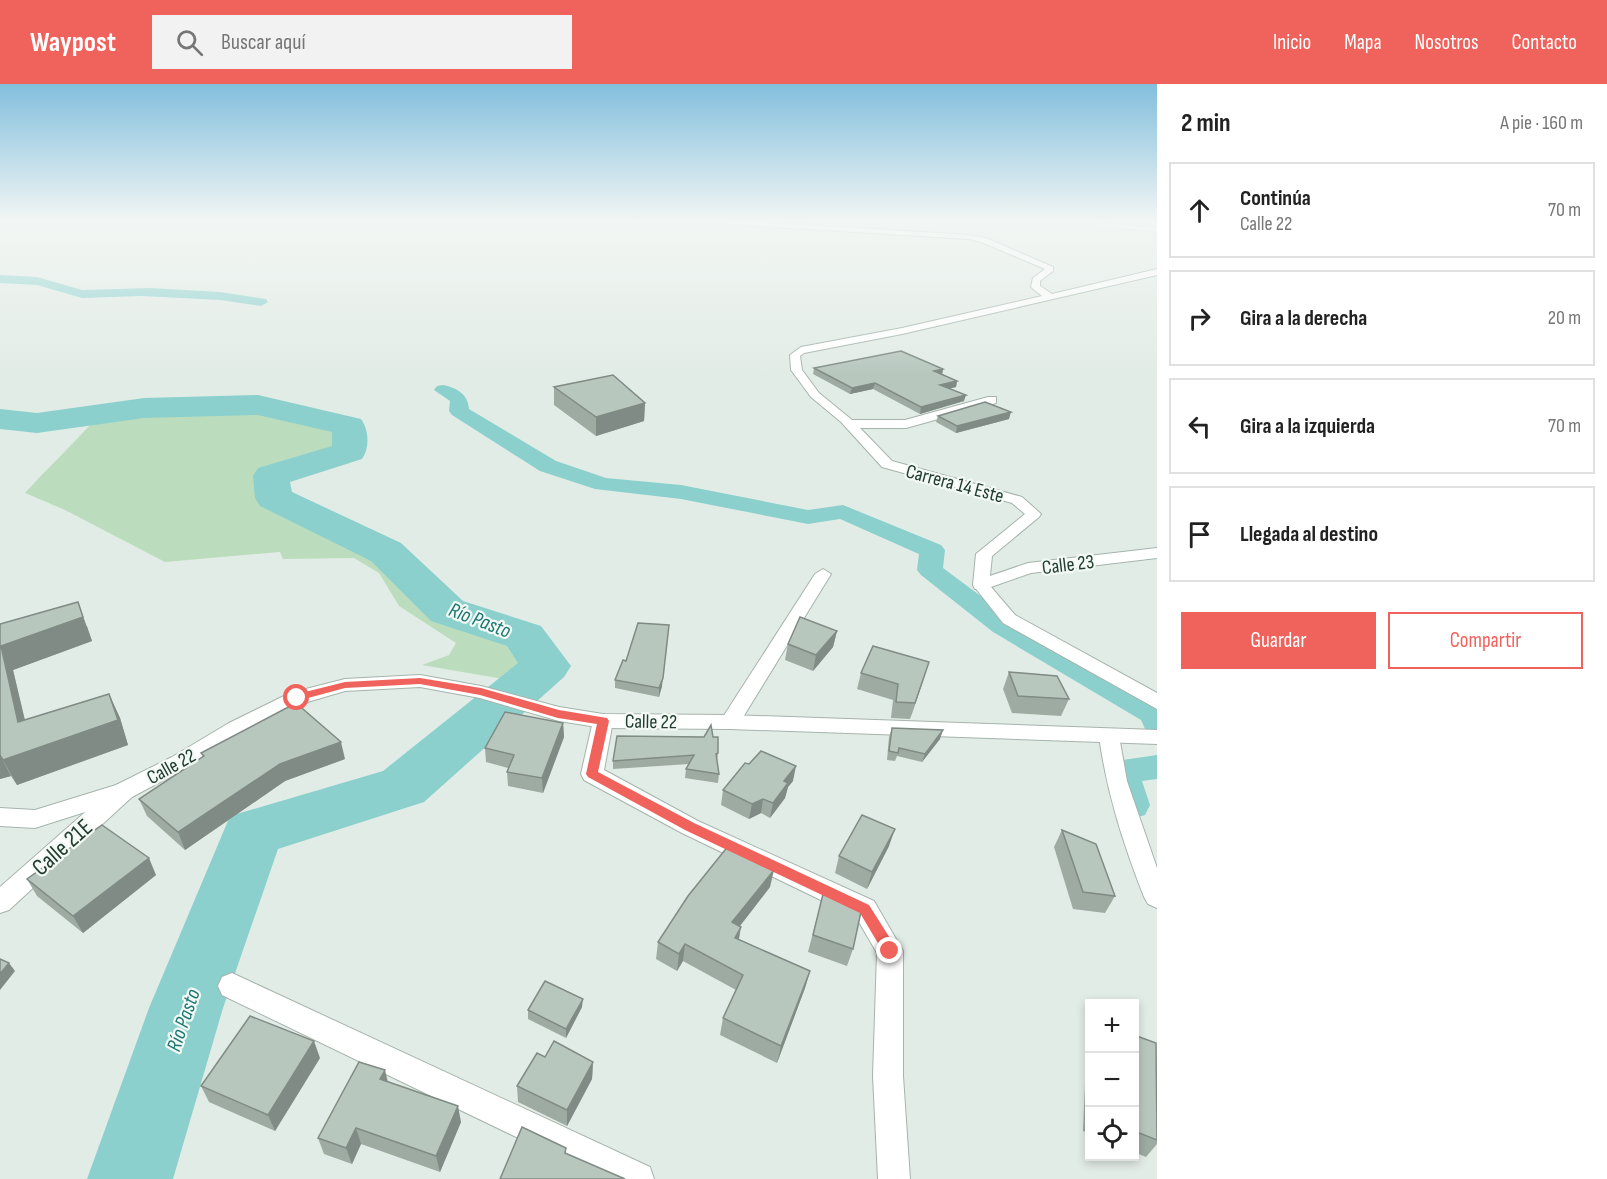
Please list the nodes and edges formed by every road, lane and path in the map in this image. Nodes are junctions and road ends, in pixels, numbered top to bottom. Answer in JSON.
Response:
{"nodes":[{"id":1,"x":1045,"y":273,"type":"edge"},
{"id":2,"x":1152,"y":273,"type":"edge"},
{"id":3,"x":1049,"y":296,"type":"junction"},
{"id":4,"x":992,"y":400,"type":"dead end"},
{"id":5,"x":849,"y":423,"type":"junction"},
{"id":6,"x":1157,"y":553,"type":"edge"},
{"id":7,"x":823,"y":574,"type":"dead end"},
{"id":8,"x":981,"y":585,"type":"junction"},
{"id":9,"x":1157,"y":702,"type":"edge"},
{"id":10,"x":603,"y":721,"type":"junction"},
{"id":11,"x":730,"y":722,"type":"junction"},
{"id":12,"x":1119,"y":736,"type":"junction"},
{"id":13,"x":1157,"y":737,"type":"edge"},
{"id":14,"x":124,"y":791,"type":"junction"},
{"id":15,"x":0,"y":817,"type":"edge"},
{"id":16,"x":1157,"y":897,"type":"edge"},
{"id":17,"x":0,"y":902,"type":"edge"},
{"id":18,"x":232,"y":986,"type":"dead end"},
{"id":19,"x":638,"y":1179,"type":"edge"},
{"id":20,"x":894,"y":1179,"type":"edge"}],
"edges":[{"from":1,"to":3,"type":"street"},
{"from":2,"to":3,"type":"street"},
{"from":3,"to":5,"type":"street","name":"Carrera 14 Este"},
{"from":4,"to":5,"type":"street"},
{"from":5,"to":8,"type":"street","name":"Carrera 14 Este"},
{"from":6,"to":8,"type":"street","name":"Calle 23"},
{"from":7,"to":11,"type":"street"},
{"from":8,"to":9,"type":"street"},
{"from":10,"to":11,"type":"street","name":"Calle 22"},
{"from":10,"to":14,"type":"street","name":"Calle 22"},
{"from":10,"to":20,"type":"street"},
{"from":11,"to":12,"type":"street","name":"Calle 22"},
{"from":12,"to":13,"type":"street","name":"Calle 22"},
{"from":12,"to":16,"type":"street"},
{"from":14,"to":15,"type":"street","name":"Calle 22"},
{"from":14,"to":17,"type":"street","name":"Calle 21E"},
{"from":18,"to":19,"type":"street"}]}
